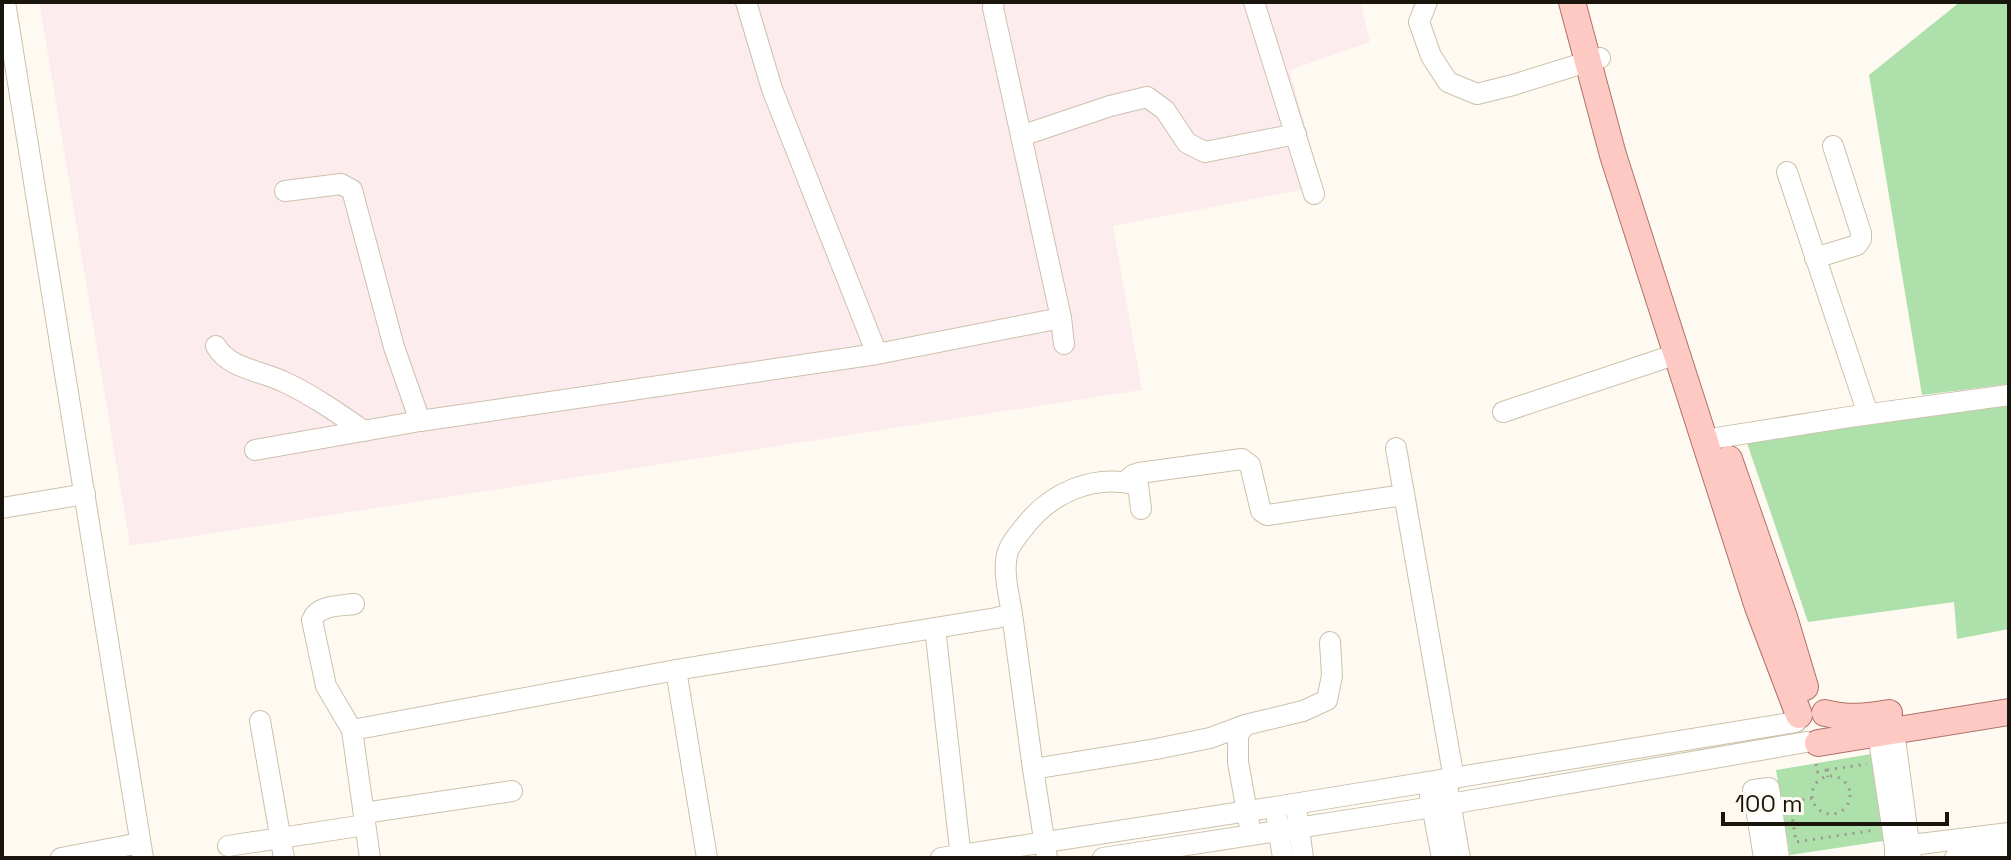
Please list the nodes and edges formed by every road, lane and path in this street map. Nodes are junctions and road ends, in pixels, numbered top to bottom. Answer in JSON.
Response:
{"nodes":[{"id":1,"x":5,"y":2,"type":"edge"},
{"id":2,"x":746,"y":2,"type":"edge"},
{"id":3,"x":994,"y":2,"type":"edge"},
{"id":4,"x":1254,"y":2,"type":"edge"},
{"id":5,"x":1427,"y":2,"type":"edge"},
{"id":6,"x":1572,"y":2,"type":"edge"},
{"id":7,"x":1585,"y":2,"type":"edge"},
{"id":8,"x":1594,"y":60,"type":"junction"},
{"id":9,"x":1296,"y":134,"type":"junction"},
{"id":10,"x":1021,"y":136,"type":"junction"},
{"id":11,"x":1833,"y":146,"type":"dead end"},
{"id":12,"x":1787,"y":172,"type":"dead end"},
{"id":13,"x":285,"y":191,"type":"dead end"},
{"id":14,"x":1314,"y":194,"type":"dead end"},
{"id":15,"x":1815,"y":258,"type":"junction"},
{"id":16,"x":1061,"y":318,"type":"junction"},
{"id":17,"x":1064,"y":344,"type":"dead end"},
{"id":18,"x":216,"y":346,"type":"dead end"},
{"id":19,"x":877,"y":354,"type":"junction"},
{"id":20,"x":1677,"y":354,"type":"junction"},
{"id":21,"x":2009,"y":395,"type":"edge"},
{"id":22,"x":1503,"y":412,"type":"dead end"},
{"id":23,"x":1868,"y":414,"type":"junction"},
{"id":24,"x":420,"y":421,"type":"junction"},
{"id":25,"x":364,"y":431,"type":"junction"},
{"id":26,"x":1713,"y":438,"type":"junction"},
{"id":27,"x":1396,"y":448,"type":"dead end"},
{"id":28,"x":255,"y":450,"type":"dead end"},
{"id":29,"x":1125,"y":482,"type":"junction"},
{"id":30,"x":85,"y":494,"type":"junction"},
{"id":31,"x":1404,"y":495,"type":"junction"},
{"id":32,"x":2,"y":508,"type":"edge"},
{"id":33,"x":1141,"y":509,"type":"dead end"},
{"id":34,"x":354,"y":604,"type":"dead end"},
{"id":35,"x":1012,"y":614,"type":"junction"},
{"id":36,"x":935,"y":628,"type":"junction"},
{"id":37,"x":1330,"y":642,"type":"dead end"},
{"id":38,"x":676,"y":670,"type":"junction"},
{"id":39,"x":2009,"y":695,"type":"edge"},
{"id":40,"x":2009,"y":712,"type":"edge"},
{"id":41,"x":260,"y":721,"type":"dead end"},
{"id":42,"x":1809,"y":724,"type":"junction"},
{"id":43,"x":1245,"y":725,"type":"junction"},
{"id":44,"x":352,"y":730,"type":"junction"},
{"id":45,"x":1886,"y":732,"type":"junction"},
{"id":46,"x":1869,"y":764,"type":"dead end"},
{"id":47,"x":1033,"y":769,"type":"junction"},
{"id":48,"x":1827,"y":770,"type":"dead end"},
{"id":49,"x":1443,"y":780,"type":"junction"},
{"id":50,"x":512,"y":791,"type":"dead end"},
{"id":51,"x":1812,"y":798,"type":"junction"},
{"id":52,"x":1285,"y":806,"type":"junction"},
{"id":53,"x":1441,"y":806,"type":"junction"},
{"id":54,"x":1247,"y":811,"type":"junction"},
{"id":55,"x":364,"y":819,"type":"junction"},
{"id":56,"x":1289,"y":829,"type":"junction"},
{"id":57,"x":1879,"y":829,"type":"dead end"},
{"id":58,"x":2009,"y":833,"type":"edge"},
{"id":59,"x":1251,"y":835,"type":"junction"},
{"id":60,"x":228,"y":846,"type":"dead end"},
{"id":61,"x":283,"y":848,"type":"edge"},
{"id":62,"x":142,"y":850,"type":"edge"},
{"id":63,"x":1046,"y":850,"type":"edge"},
{"id":64,"x":2009,"y":850,"type":"edge"},
{"id":65,"x":1903,"y":852,"type":"edge"},
{"id":66,"x":1174,"y":853,"type":"edge"},
{"id":67,"x":954,"y":857,"type":"edge"},
{"id":68,"x":61,"y":858,"type":"edge"},
{"id":69,"x":370,"y":858,"type":"edge"},
{"id":70,"x":707,"y":858,"type":"edge"},
{"id":71,"x":1103,"y":858,"type":"edge"},
{"id":72,"x":1283,"y":858,"type":"edge"},
{"id":73,"x":1303,"y":858,"type":"edge"},
{"id":74,"x":1442,"y":858,"type":"edge"},
{"id":75,"x":1460,"y":858,"type":"edge"},
{"id":76,"x":1764,"y":858,"type":"edge"},
{"id":77,"x":1779,"y":858,"type":"edge"},
{"id":78,"x":1955,"y":858,"type":"edge"}],
"edges":[{"from":1,"to":30,"type":"street"},
{"from":2,"to":19,"type":"street"},
{"from":3,"to":10,"type":"street"},
{"from":4,"to":9,"type":"street"},
{"from":5,"to":8,"type":"street"},
{"from":6,"to":8,"type":"main road"},
{"from":7,"to":8,"type":"main road"},
{"from":8,"to":20,"type":"main road"},
{"from":8,"to":26,"type":"main road"},
{"from":9,"to":10,"type":"street"},
{"from":9,"to":14,"type":"street"},
{"from":10,"to":16,"type":"street"},
{"from":11,"to":15,"type":"street"},
{"from":12,"to":15,"type":"street"},
{"from":13,"to":24,"type":"street"},
{"from":15,"to":23,"type":"street"},
{"from":16,"to":17,"type":"street"},
{"from":16,"to":19,"type":"street"},
{"from":18,"to":25,"type":"street"},
{"from":19,"to":24,"type":"street"},
{"from":20,"to":22,"type":"street"},
{"from":20,"to":26,"type":"main road"},
{"from":21,"to":23,"type":"street"},
{"from":23,"to":26,"type":"street"},
{"from":24,"to":25,"type":"street"},
{"from":25,"to":28,"type":"street"},
{"from":26,"to":42,"type":"main road"},
{"from":27,"to":31,"type":"street"},
{"from":29,"to":31,"type":"street"},
{"from":29,"to":33,"type":"street"},
{"from":29,"to":35,"type":"street"},
{"from":30,"to":32,"type":"street"},
{"from":30,"to":62,"type":"street"},
{"from":31,"to":49,"type":"street"},
{"from":34,"to":44,"type":"street"},
{"from":35,"to":36,"type":"street"},
{"from":35,"to":47,"type":"street"},
{"from":36,"to":38,"type":"street"},
{"from":36,"to":67,"type":"street"},
{"from":37,"to":43,"type":"street"},
{"from":38,"to":44,"type":"street"},
{"from":38,"to":70,"type":"street"},
{"from":39,"to":42,"type":"main road"},
{"from":40,"to":45,"type":"main road"},
{"from":41,"to":61,"type":"street"},
{"from":42,"to":45,"type":"main road"},
{"from":42,"to":49,"type":"street"},
{"from":42,"to":53,"type":"street"},
{"from":43,"to":47,"type":"street"},
{"from":43,"to":54,"type":"street"},
{"from":44,"to":55,"type":"street"},
{"from":45,"to":65,"type":"street"},
{"from":46,"to":48,"type":"path"},
{"from":47,"to":63,"type":"street"},
{"from":49,"to":52,"type":"street"},
{"from":49,"to":53,"type":"street"},
{"from":50,"to":55,"type":"street"},
{"from":51,"to":51,"type":"path"},
{"from":51,"to":57,"type":"path"},
{"from":52,"to":54,"type":"street"},
{"from":52,"to":56,"type":"street"},
{"from":53,"to":56,"type":"street"},
{"from":53,"to":74,"type":"street"},
{"from":53,"to":75,"type":"street"},
{"from":54,"to":59,"type":"street"},
{"from":54,"to":63,"type":"street"},
{"from":55,"to":61,"type":"street"},
{"from":55,"to":69,"type":"street"},
{"from":56,"to":59,"type":"street"},
{"from":56,"to":72,"type":"street"},
{"from":56,"to":73,"type":"street"},
{"from":58,"to":65,"type":"street"},
{"from":59,"to":66,"type":"street"},
{"from":60,"to":61,"type":"street"},
{"from":62,"to":68,"type":"street"},
{"from":63,"to":67,"type":"street"},
{"from":64,"to":78,"type":"street"},
{"from":66,"to":71,"type":"street"},
{"from":76,"to":77,"type":"street"}]}
